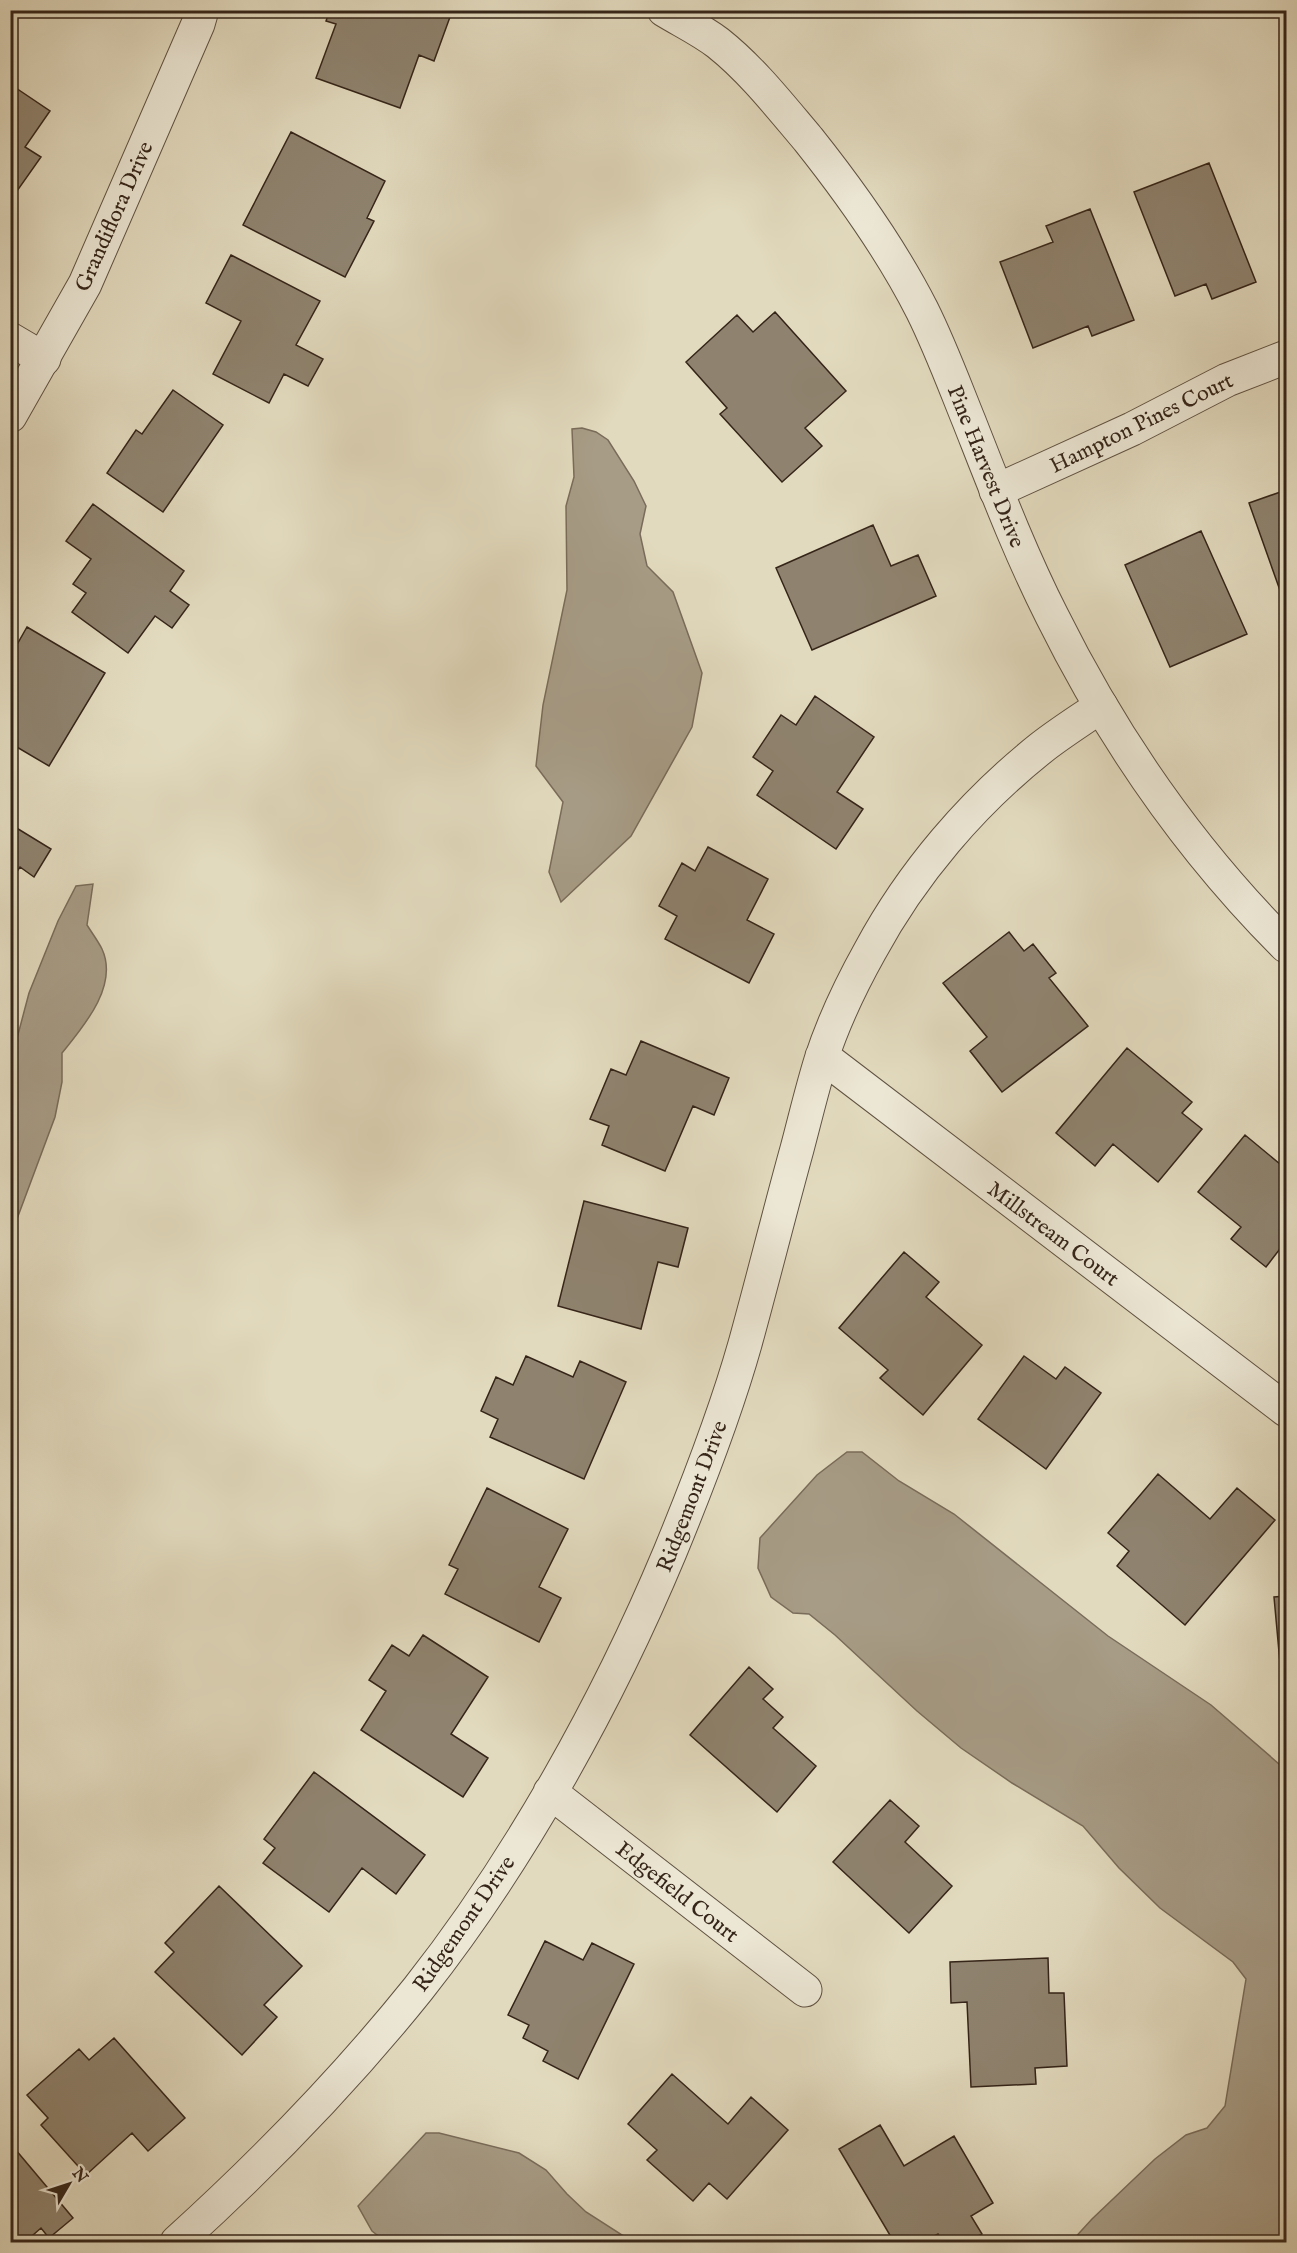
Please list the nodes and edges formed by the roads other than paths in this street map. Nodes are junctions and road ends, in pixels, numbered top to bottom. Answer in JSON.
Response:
{"nodes":[{"id":1,"x":202,"y":10,"type":"edge"},
{"id":2,"x":664,"y":10,"type":"edge"},
{"id":3,"x":10,"y":339,"type":"edge"},
{"id":4,"x":1287,"y":357,"type":"edge"},
{"id":5,"x":44,"y":359,"type":"junction"},
{"id":6,"x":10,"y":416,"type":"edge"},
{"id":7,"x":996,"y":490,"type":"junction"},
{"id":8,"x":1101,"y":706,"type":"junction"},
{"id":9,"x":1287,"y":946,"type":"edge"},
{"id":10,"x":822,"y":1056,"type":"junction"},
{"id":11,"x":1287,"y":1410,"type":"edge"},
{"id":12,"x":550,"y":1792,"type":"junction"},
{"id":13,"x":805,"y":1990,"type":"dead end"},
{"id":14,"x":177,"y":2242,"type":"edge"}],
"edges":[{"from":1,"to":5,"type":"street","name":"Grandiflora Drive"},
{"from":2,"to":7,"type":"street","name":"Pine Harvest Drive"},
{"from":3,"to":5,"type":"street"},
{"from":4,"to":7,"type":"street","name":"Hampton Pines Court"},
{"from":5,"to":6,"type":"street","name":"Grandiflora Drive"},
{"from":7,"to":8,"type":"street","name":"Pine Harvest Drive"},
{"from":8,"to":9,"type":"street","name":"Pine Harvest Drive"},
{"from":8,"to":10,"type":"street","name":"Ridgemont Drive"},
{"from":10,"to":11,"type":"street","name":"Millstream Court"},
{"from":10,"to":12,"type":"street","name":"Ridgemont Drive"},
{"from":12,"to":13,"type":"street","name":"Edgefield Court"},
{"from":12,"to":14,"type":"street","name":"Ridgemont Drive"}]}
